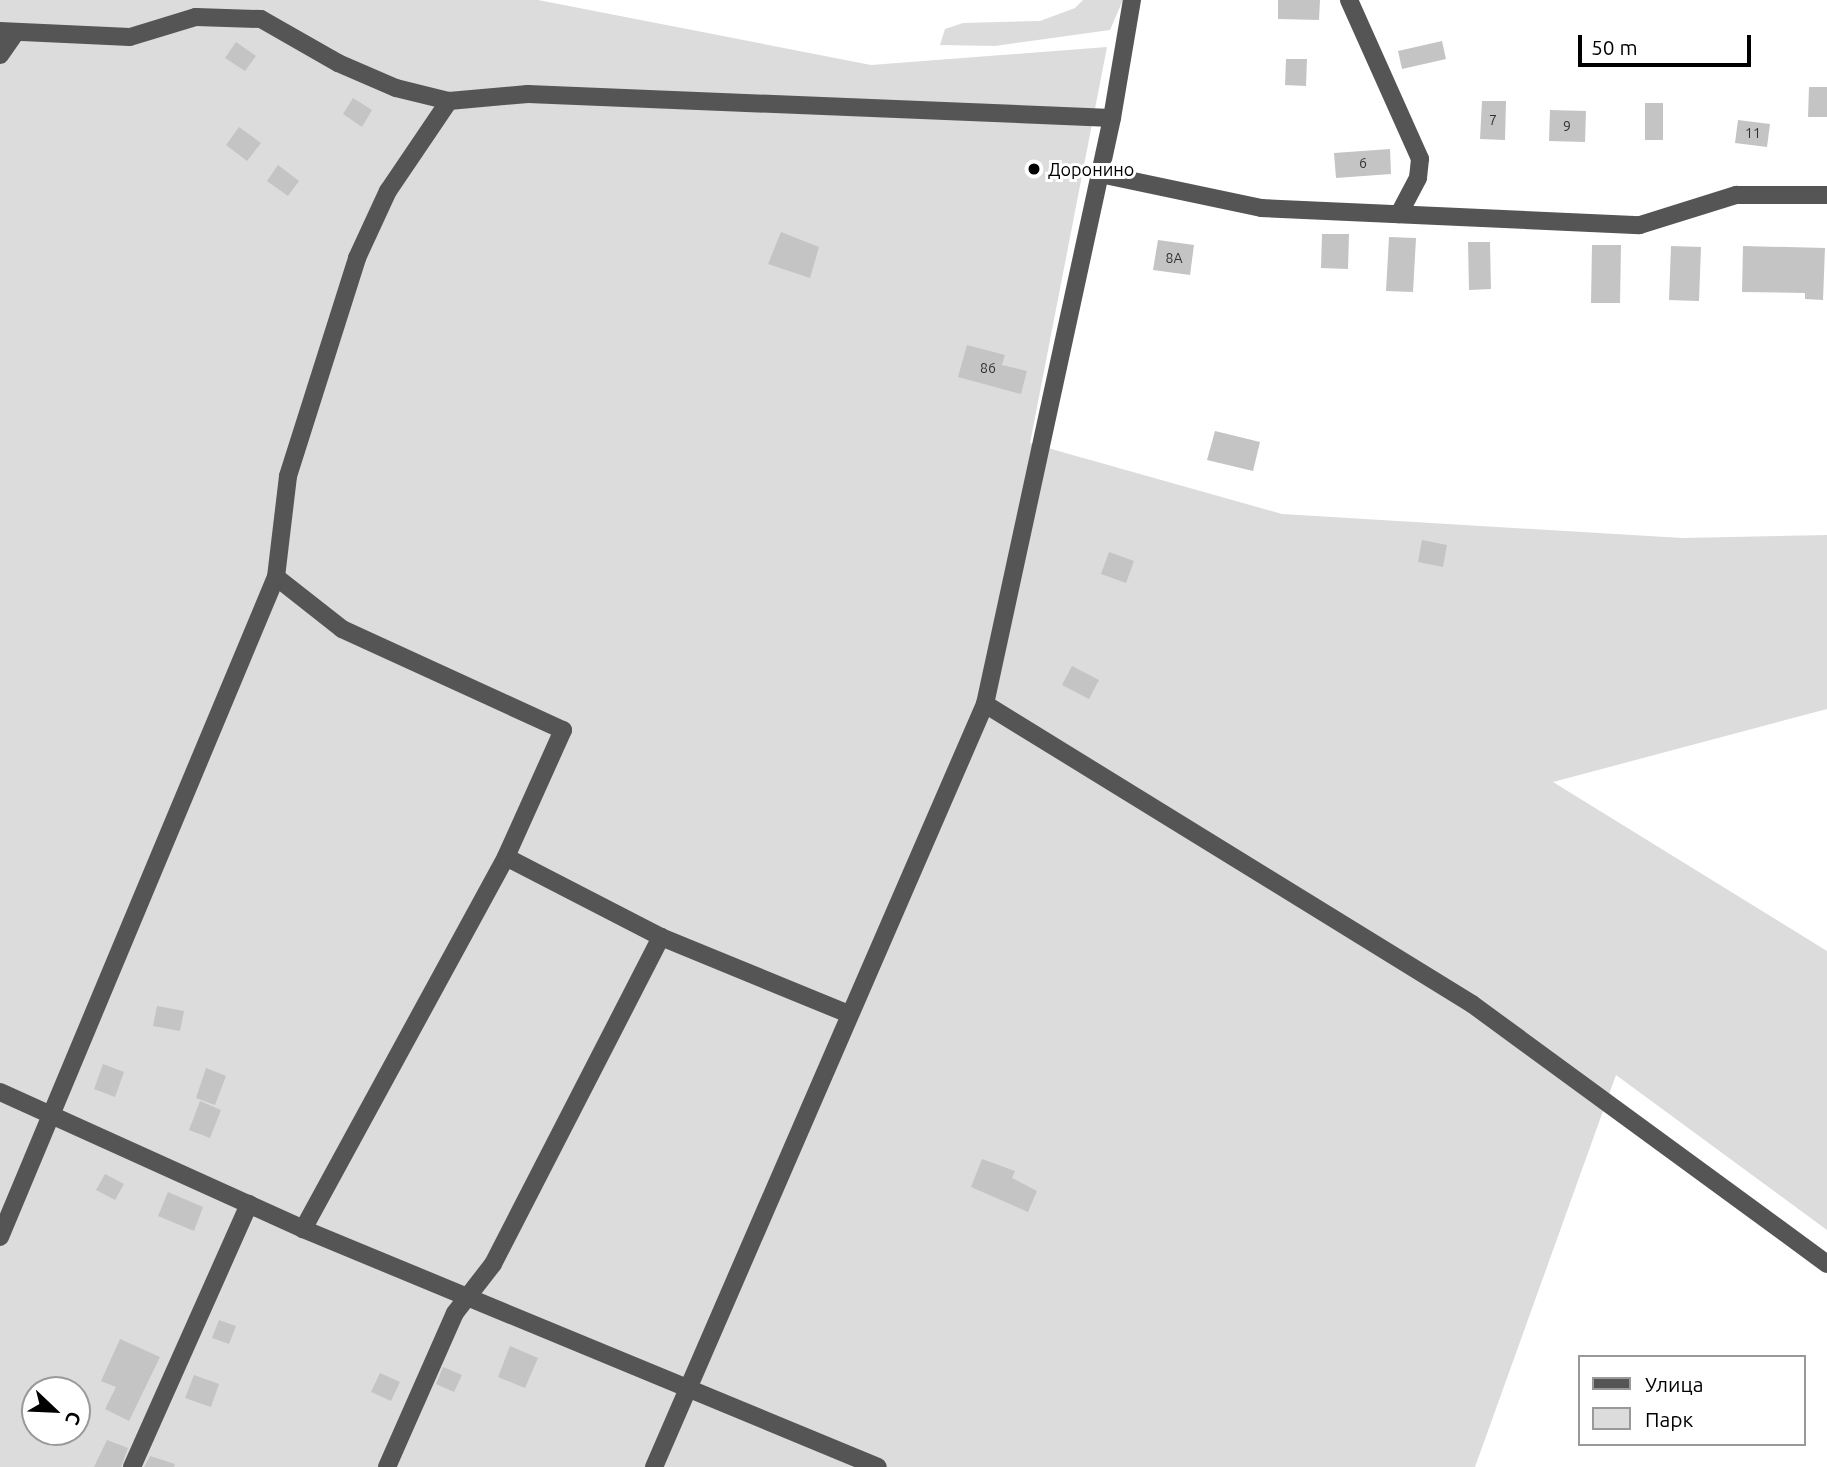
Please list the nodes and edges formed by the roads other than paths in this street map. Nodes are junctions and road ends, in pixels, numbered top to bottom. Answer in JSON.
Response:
{"nodes":[{"id":1,"x":1132,"y":0,"type":"edge"},
{"id":2,"x":1349,"y":0,"type":"edge"},
{"id":3,"x":7,"y":33,"type":"edge"},
{"id":4,"x":0,"y":55,"type":"edge"},
{"id":5,"x":449,"y":101,"type":"junction"},
{"id":6,"x":1112,"y":118,"type":"junction"},
{"id":7,"x":1100,"y":174,"type":"junction"},
{"id":8,"x":1827,"y":195,"type":"edge"},
{"id":9,"x":1399,"y":214,"type":"junction"},
{"id":10,"x":276,"y":578,"type":"junction"},
{"id":11,"x":985,"y":704,"type":"junction"},
{"id":12,"x":506,"y":857,"type":"junction"},
{"id":13,"x":661,"y":937,"type":"junction"},
{"id":14,"x":849,"y":1014,"type":"junction"},
{"id":15,"x":0,"y":1092,"type":"edge"},
{"id":16,"x":52,"y":1118,"type":"junction"},
{"id":17,"x":250,"y":1204,"type":"junction"},
{"id":18,"x":303,"y":1229,"type":"junction"},
{"id":19,"x":0,"y":1237,"type":"edge"},
{"id":20,"x":1827,"y":1264,"type":"edge"},
{"id":21,"x":466,"y":1297,"type":"junction"},
{"id":22,"x":689,"y":1390,"type":"junction"},
{"id":23,"x":132,"y":1467,"type":"edge"},
{"id":24,"x":387,"y":1467,"type":"edge"},
{"id":25,"x":654,"y":1467,"type":"edge"},
{"id":26,"x":878,"y":1467,"type":"edge"}],
"edges":[{"from":1,"to":6,"type":"street"},
{"from":2,"to":9,"type":"street"},
{"from":3,"to":4,"type":"street"},
{"from":3,"to":5,"type":"street"},
{"from":5,"to":6,"type":"street"},
{"from":5,"to":10,"type":"street"},
{"from":6,"to":7,"type":"street"},
{"from":7,"to":9,"type":"street"},
{"from":7,"to":11,"type":"street"},
{"from":8,"to":9,"type":"street"},
{"from":10,"to":12,"type":"street"},
{"from":10,"to":16,"type":"street"},
{"from":11,"to":14,"type":"street"},
{"from":11,"to":20,"type":"street"},
{"from":12,"to":13,"type":"street"},
{"from":12,"to":18,"type":"street"},
{"from":13,"to":14,"type":"street"},
{"from":13,"to":21,"type":"street"},
{"from":14,"to":22,"type":"street"},
{"from":15,"to":16,"type":"street"},
{"from":16,"to":17,"type":"street"},
{"from":16,"to":19,"type":"street"},
{"from":17,"to":18,"type":"street"},
{"from":17,"to":23,"type":"street"},
{"from":18,"to":21,"type":"street"},
{"from":21,"to":22,"type":"street"},
{"from":21,"to":24,"type":"street"},
{"from":22,"to":25,"type":"street"},
{"from":22,"to":26,"type":"street"}]}
